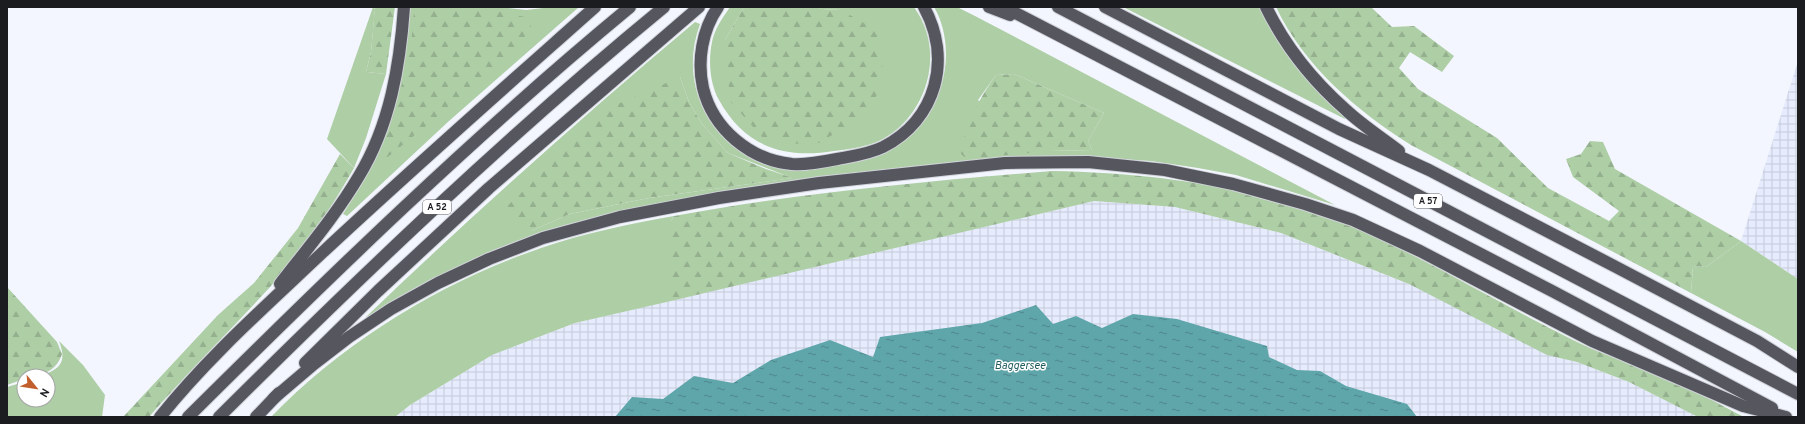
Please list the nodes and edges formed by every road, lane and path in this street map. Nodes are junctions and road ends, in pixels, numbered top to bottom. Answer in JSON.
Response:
{"nodes":[{"id":1,"x":404,"y":7,"type":"edge"},
{"id":2,"x":595,"y":7,"type":"edge"},
{"id":3,"x":630,"y":7,"type":"edge"},
{"id":4,"x":664,"y":7,"type":"edge"},
{"id":5,"x":699,"y":7,"type":"edge"},
{"id":6,"x":718,"y":7,"type":"edge"},
{"id":7,"x":924,"y":7,"type":"edge"},
{"id":8,"x":989,"y":7,"type":"edge"},
{"id":9,"x":1004,"y":7,"type":"edge"},
{"id":10,"x":1058,"y":7,"type":"edge"},
{"id":11,"x":1106,"y":7,"type":"edge"},
{"id":12,"x":1266,"y":7,"type":"edge"},
{"id":13,"x":1045,"y":28,"type":"junction"},
{"id":14,"x":1429,"y":170,"type":"junction"},
{"id":15,"x":255,"y":316,"type":"junction"},
{"id":16,"x":1798,"y":367,"type":"edge"},
{"id":17,"x":1798,"y":394,"type":"edge"},
{"id":18,"x":274,"y":398,"type":"junction"},
{"id":19,"x":160,"y":417,"type":"edge"},
{"id":20,"x":188,"y":417,"type":"edge"},
{"id":21,"x":219,"y":417,"type":"edge"},
{"id":22,"x":256,"y":417,"type":"edge"},
{"id":23,"x":1787,"y":417,"type":"edge"}],
"edges":[{"from":1,"to":15,"type":"highway"},
{"from":2,"to":15,"type":"highway"},
{"from":3,"to":20,"type":"highway","number":"A 52"},
{"from":4,"to":21,"type":"highway","number":"A 52"},
{"from":5,"to":18,"type":"highway"},
{"from":6,"to":7,"type":"highway"},
{"from":8,"to":13,"type":"highway"},
{"from":9,"to":13,"type":"highway","number":"A 57"},
{"from":10,"to":17,"type":"highway","number":"A 57"},
{"from":11,"to":14,"type":"highway"},
{"from":12,"to":14,"type":"highway"},
{"from":13,"to":23,"type":"highway","number":"A 57"},
{"from":14,"to":16,"type":"highway"},
{"from":15,"to":19,"type":"highway"},
{"from":18,"to":22,"type":"highway"},
{"from":18,"to":23,"type":"highway"}]}
